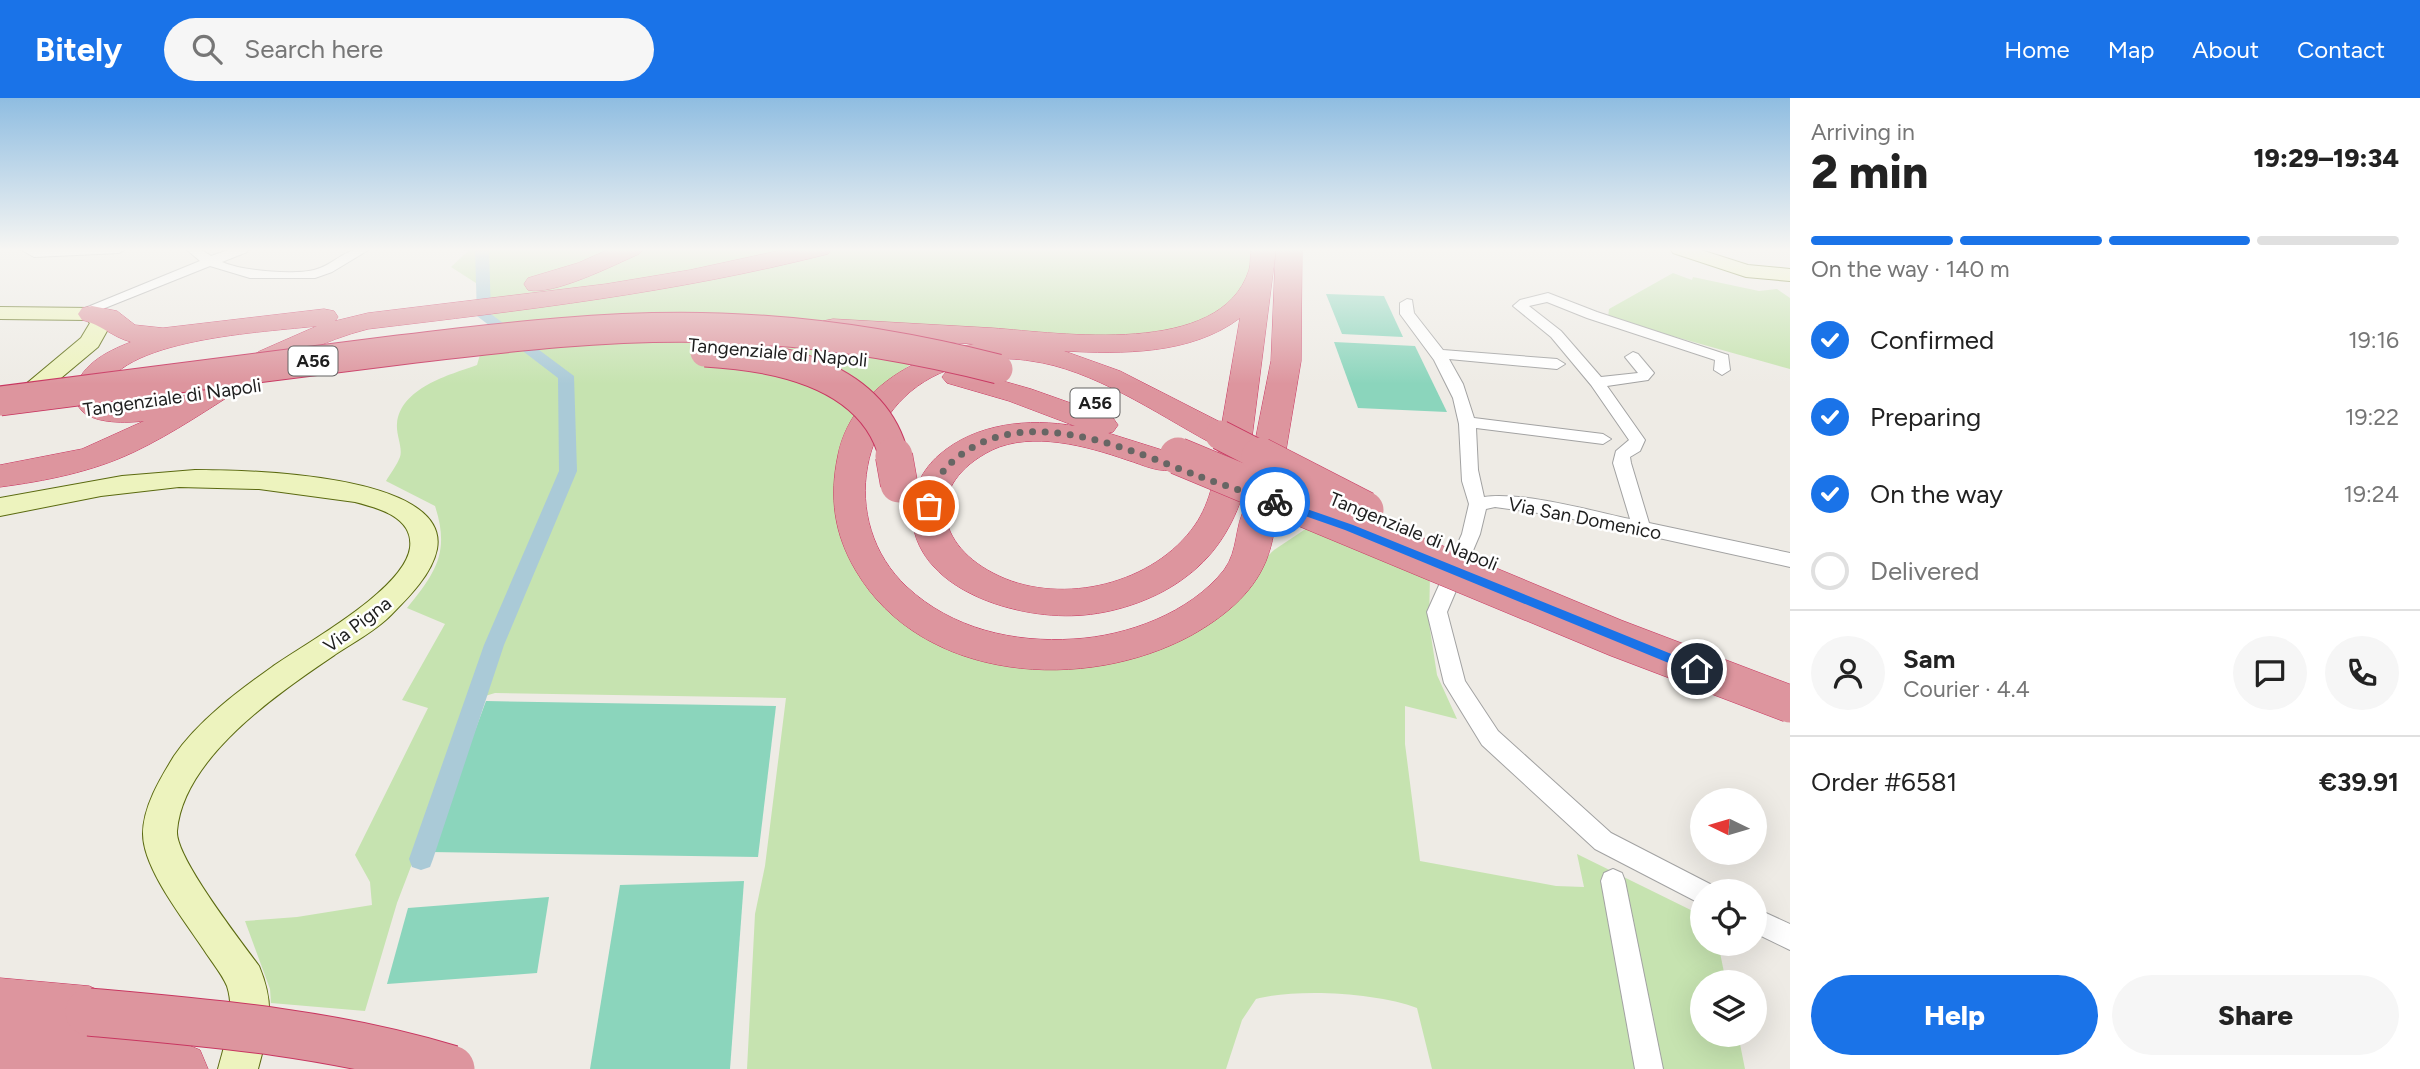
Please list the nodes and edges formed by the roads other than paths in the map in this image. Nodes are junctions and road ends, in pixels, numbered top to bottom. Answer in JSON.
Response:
{"nodes":[{"id":1,"x":131,"y":294,"type":"edge"},
{"id":2,"x":462,"y":294,"type":"edge"},
{"id":3,"x":491,"y":294,"type":"edge"},
{"id":4,"x":528,"y":294,"type":"edge"},
{"id":5,"x":578,"y":294,"type":"edge"},
{"id":6,"x":1248,"y":294,"type":"edge"},
{"id":7,"x":1256,"y":294,"type":"edge"},
{"id":8,"x":1286,"y":294,"type":"edge"},
{"id":9,"x":1407,"y":303,"type":"dead end"},
{"id":10,"x":409,"y":307,"type":"junction"},
{"id":11,"x":449,"y":311,"type":"junction"},
{"id":12,"x":86,"y":314,"type":"junction"},
{"id":13,"x":0,"y":315,"type":"edge"},
{"id":14,"x":626,"y":328,"type":"junction"},
{"id":15,"x":196,"y":333,"type":"junction"},
{"id":16,"x":593,"y":347,"type":"junction"},
{"id":17,"x":1440,"y":354,"type":"junction"},
{"id":18,"x":1633,"y":357,"type":"dead end"},
{"id":19,"x":1556,"y":364,"type":"dead end"},
{"id":20,"x":1722,"y":370,"type":"dead end"},
{"id":21,"x":231,"y":381,"type":"junction"},
{"id":22,"x":1597,"y":382,"type":"junction"},
{"id":23,"x":0,"y":401,"type":"edge"},
{"id":24,"x":0,"y":414,"type":"edge"},
{"id":25,"x":0,"y":420,"type":"edge"},
{"id":26,"x":1466,"y":422,"type":"junction"},
{"id":27,"x":1603,"y":439,"type":"dead end"},
{"id":28,"x":1188,"y":448,"type":"junction"},
{"id":29,"x":0,"y":476,"type":"edge"},
{"id":30,"x":1478,"y":504,"type":"junction"},
{"id":31,"x":0,"y":507,"type":"edge"},
{"id":32,"x":1258,"y":514,"type":"junction"},
{"id":33,"x":1362,"y":522,"type":"junction"},
{"id":34,"x":1641,"y":527,"type":"junction"},
{"id":35,"x":1790,"y":560,"type":"edge"},
{"id":36,"x":1790,"y":678,"type":"edge"},
{"id":37,"x":1790,"y":704,"type":"edge"},
{"id":38,"x":1613,"y":881,"type":"dead end"},
{"id":39,"x":1690,"y":885,"type":"edge"},
{"id":40,"x":1767,"y":926,"type":"edge"},
{"id":41,"x":1790,"y":937,"type":"edge"},
{"id":42,"x":0,"y":1004,"type":"edge"},
{"id":43,"x":0,"y":1048,"type":"edge"},
{"id":44,"x":181,"y":1069,"type":"edge"},
{"id":45,"x":238,"y":1069,"type":"edge"},
{"id":46,"x":451,"y":1069,"type":"edge"},
{"id":47,"x":1649,"y":1069,"type":"edge"}],
"edges":[{"from":1,"to":12,"type":"street"},
{"from":2,"to":10,"type":"highway"},
{"from":3,"to":10,"type":"highway"},
{"from":4,"to":11,"type":"highway"},
{"from":5,"to":11,"type":"highway"},
{"from":6,"to":14,"type":"highway","bridge":true},
{"from":7,"to":28,"type":"highway"},
{"from":8,"to":32,"type":"highway"},
{"from":9,"to":17,"type":"street"},
{"from":10,"to":15,"type":"highway"},
{"from":11,"to":21,"type":"highway","bridge":true},
{"from":12,"to":13,"type":"main road"},
{"from":12,"to":15,"type":"highway"},
{"from":12,"to":24,"type":"main road"},
{"from":14,"to":23,"type":"highway","name":"Tangenziale di Napoli","number":"A56","bridge":true},
{"from":14,"to":28,"type":"highway","name":"Tangenziale di Napoli","number":"A56","bridge":true},
{"from":15,"to":21,"type":"highway"},
{"from":16,"to":25,"type":"highway","name":"Tangenziale di Napoli","number":"A56"},
{"from":16,"to":28,"type":"highway","name":"Tangenziale di Napoli","number":"A56"},
{"from":16,"to":32,"type":"highway","bridge":true},
{"from":17,"to":19,"type":"street"},
{"from":17,"to":26,"type":"street"},
{"from":18,"to":22,"type":"street"},
{"from":20,"to":22,"type":"street"},
{"from":21,"to":29,"type":"highway"},
{"from":22,"to":34,"type":"street"},
{"from":26,"to":27,"type":"street"},
{"from":26,"to":30,"type":"street"},
{"from":28,"to":32,"type":"highway"},
{"from":28,"to":33,"type":"highway","name":"Tangenziale di Napoli","number":"A56","bridge":true},
{"from":30,"to":34,"type":"street","name":"Via San Domenico"},
{"from":30,"to":39,"type":"street"},
{"from":31,"to":45,"type":"main road","name":"Via Pigna"},
{"from":33,"to":36,"type":"highway","name":"Tangenziale di Napoli","number":"A56"},
{"from":33,"to":37,"type":"highway","name":"Tangenziale di Napoli","number":"A56","bridge":true},
{"from":34,"to":35,"type":"street","name":"Via San Domenico"},
{"from":38,"to":47,"type":"street"},
{"from":40,"to":41,"type":"street"},
{"from":42,"to":46,"type":"highway","bridge":true},
{"from":43,"to":44,"type":"highway"}]}
